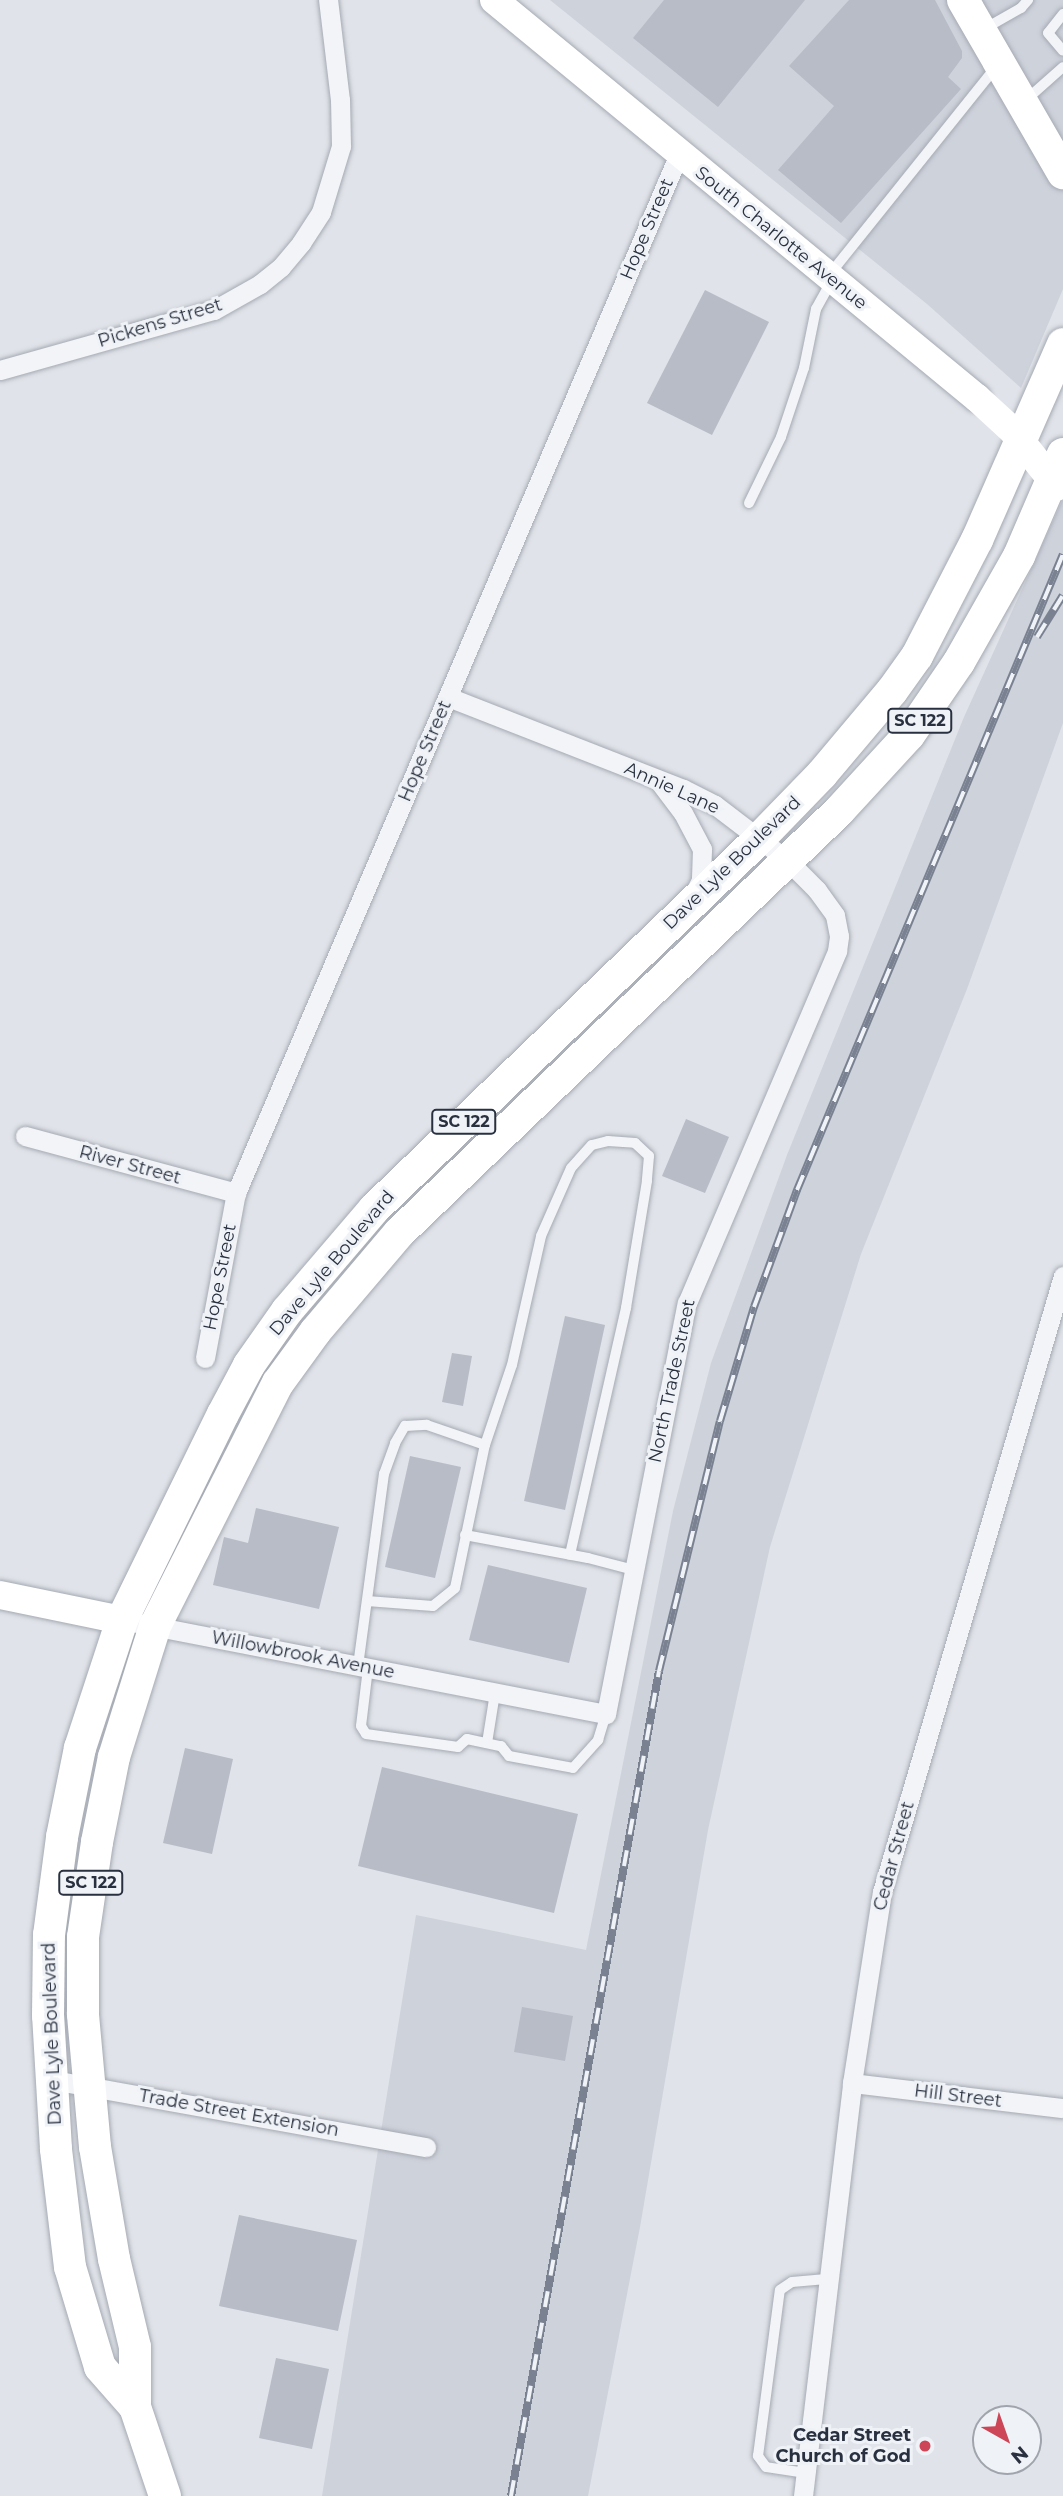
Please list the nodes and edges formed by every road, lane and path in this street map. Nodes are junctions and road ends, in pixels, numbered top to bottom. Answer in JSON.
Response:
{"nodes":[{"id":1,"x":328,"y":0,"type":"edge"},
{"id":2,"x":494,"y":0,"type":"edge"},
{"id":3,"x":963,"y":0,"type":"edge"},
{"id":4,"x":1028,"y":0,"type":"edge"},
{"id":5,"x":1063,"y":14,"type":"edge"},
{"id":6,"x":981,"y":31,"type":"junction"},
{"id":7,"x":1063,"y":51,"type":"edge"},
{"id":8,"x":999,"y":64,"type":"junction"},
{"id":9,"x":1063,"y":67,"type":"edge"},
{"id":10,"x":1021,"y":104,"type":"junction"},
{"id":11,"x":679,"y":154,"type":"junction"},
{"id":12,"x":1063,"y":173,"type":"edge"},
{"id":13,"x":830,"y":278,"type":"junction"},
{"id":14,"x":1063,"y":344,"type":"edge"},
{"id":15,"x":0,"y":370,"type":"edge"},
{"id":16,"x":1063,"y":454,"type":"edge"},
{"id":17,"x":1060,"y":492,"type":"edge"},
{"id":18,"x":749,"y":502,"type":"dead end"},
{"id":19,"x":448,"y":697,"type":"junction"},
{"id":20,"x":658,"y":779,"type":"junction"},
{"id":21,"x":760,"y":838,"type":"junction"},
{"id":22,"x":787,"y":860,"type":"junction"},
{"id":23,"x":688,"y":906,"type":"junction"},
{"id":24,"x":822,"y":985,"type":"joint"},
{"id":25,"x":24,"y":1136,"type":"dead end"},
{"id":26,"x":236,"y":1193,"type":"junction"},
{"id":27,"x":1063,"y":1276,"type":"edge"},
{"id":28,"x":205,"y":1358,"type":"dead end"},
{"id":29,"x":485,"y":1445,"type":"junction"},
{"id":30,"x":465,"y":1535,"type":"junction"},
{"id":31,"x":570,"y":1555,"type":"junction"},
{"id":32,"x":634,"y":1570,"type":"junction"},
{"id":33,"x":0,"y":1595,"type":"edge"},
{"id":34,"x":367,"y":1601,"type":"junction"},
{"id":35,"x":122,"y":1620,"type":"junction"},
{"id":36,"x":155,"y":1626,"type":"junction"},
{"id":37,"x":363,"y":1667,"type":"junction"},
{"id":38,"x":495,"y":1693,"type":"junction"},
{"id":39,"x":606,"y":1714,"type":"junction"},
{"id":40,"x":487,"y":1743,"type":"junction"},
{"id":41,"x":53,"y":2080,"type":"junction"},
{"id":42,"x":852,"y":2083,"type":"junction"},
{"id":43,"x":89,"y":2086,"type":"junction"},
{"id":44,"x":1063,"y":2108,"type":"edge"},
{"id":45,"x":426,"y":2147,"type":"dead end"},
{"id":46,"x":829,"y":2279,"type":"junction"},
{"id":47,"x":135,"y":2407,"type":"junction"},
{"id":48,"x":806,"y":2473,"type":"junction"},
{"id":49,"x":164,"y":2496,"type":"edge"},
{"id":50,"x":803,"y":2496,"type":"edge"}],
"edges":[{"from":1,"to":15,"type":"street","name":"Pickens Street"},
{"from":2,"to":11,"type":"street","name":"South Charlotte Avenue"},
{"from":3,"to":6,"type":"main road"},
{"from":4,"to":6,"type":"lane"},
{"from":5,"to":7,"type":"lane"},
{"from":6,"to":8,"type":"main road"},
{"from":8,"to":10,"type":"main road"},
{"from":8,"to":13,"type":"lane"},
{"from":9,"to":10,"type":"lane"},
{"from":10,"to":12,"type":"main road"},
{"from":11,"to":13,"type":"street","name":"South Charlotte Avenue"},
{"from":11,"to":19,"type":"street","name":"Hope Street"},
{"from":13,"to":17,"type":"street","name":"South Charlotte Avenue","bridge":true},
{"from":13,"to":18,"type":"lane"},
{"from":14,"to":21,"type":"main road","name":"Dave Lyle Boulevard","number":"SC 122"},
{"from":16,"to":22,"type":"main road","name":"Dave Lyle Boulevard","number":"SC 122"},
{"from":19,"to":20,"type":"street","name":"Annie Lane"},
{"from":19,"to":26,"type":"street","name":"Hope Street"},
{"from":20,"to":21,"type":"street","name":"Annie Lane"},
{"from":20,"to":23,"type":"street"},
{"from":21,"to":22,"type":"street","name":"Annie Lane"},
{"from":21,"to":23,"type":"main road","name":"Dave Lyle Boulevard","number":"SC 122"},
{"from":22,"to":24,"type":"street","name":"Annie Lane"},
{"from":22,"to":36,"type":"main road","name":"Dave Lyle Boulevard","number":"SC 122"},
{"from":23,"to":35,"type":"main road","name":"Dave Lyle Boulevard","number":"SC 122"},
{"from":24,"to":32,"type":"street","name":"North Trade Street"},
{"from":25,"to":26,"type":"street","name":"River Street"},
{"from":26,"to":28,"type":"street","name":"Hope Street"},
{"from":27,"to":42,"type":"street","name":"Cedar Street"},
{"from":29,"to":30,"type":"lane"},
{"from":29,"to":31,"type":"lane"},
{"from":29,"to":34,"type":"lane"},
{"from":30,"to":31,"type":"lane"},
{"from":30,"to":34,"type":"lane"},
{"from":31,"to":32,"type":"lane"},
{"from":32,"to":39,"type":"street","name":"North Trade Street"},
{"from":33,"to":35,"type":"street","name":"Willowbrook Avenue"},
{"from":34,"to":37,"type":"lane"},
{"from":35,"to":36,"type":"street","name":"Willowbrook Avenue"},
{"from":35,"to":41,"type":"main road","name":"Dave Lyle Boulevard","number":"SC 122"},
{"from":36,"to":37,"type":"street","name":"Willowbrook Avenue"},
{"from":36,"to":43,"type":"main road","name":"Dave Lyle Boulevard","number":"SC 122"},
{"from":37,"to":38,"type":"street","name":"Willowbrook Avenue"},
{"from":37,"to":40,"type":"lane"},
{"from":38,"to":39,"type":"street","name":"Willowbrook Avenue"},
{"from":38,"to":40,"type":"lane"},
{"from":39,"to":40,"type":"lane"},
{"from":41,"to":43,"type":"street","name":"Trade Street Extension"},
{"from":41,"to":47,"type":"main road","name":"Dave Lyle Boulevard","number":"SC 122"},
{"from":42,"to":44,"type":"street","name":"Hill Street"},
{"from":42,"to":46,"type":"street","name":"Cedar Street"},
{"from":43,"to":45,"type":"street","name":"Trade Street Extension"},
{"from":43,"to":47,"type":"main road","name":"Dave Lyle Boulevard","number":"SC 122"},
{"from":46,"to":48,"type":"street","name":"Cedar Street"},
{"from":46,"to":48,"type":"lane"},
{"from":47,"to":49,"type":"main road","name":"Dave Lyle Boulevard","number":"SC 122"},
{"from":48,"to":50,"type":"street","name":"Cedar Street"}]}
